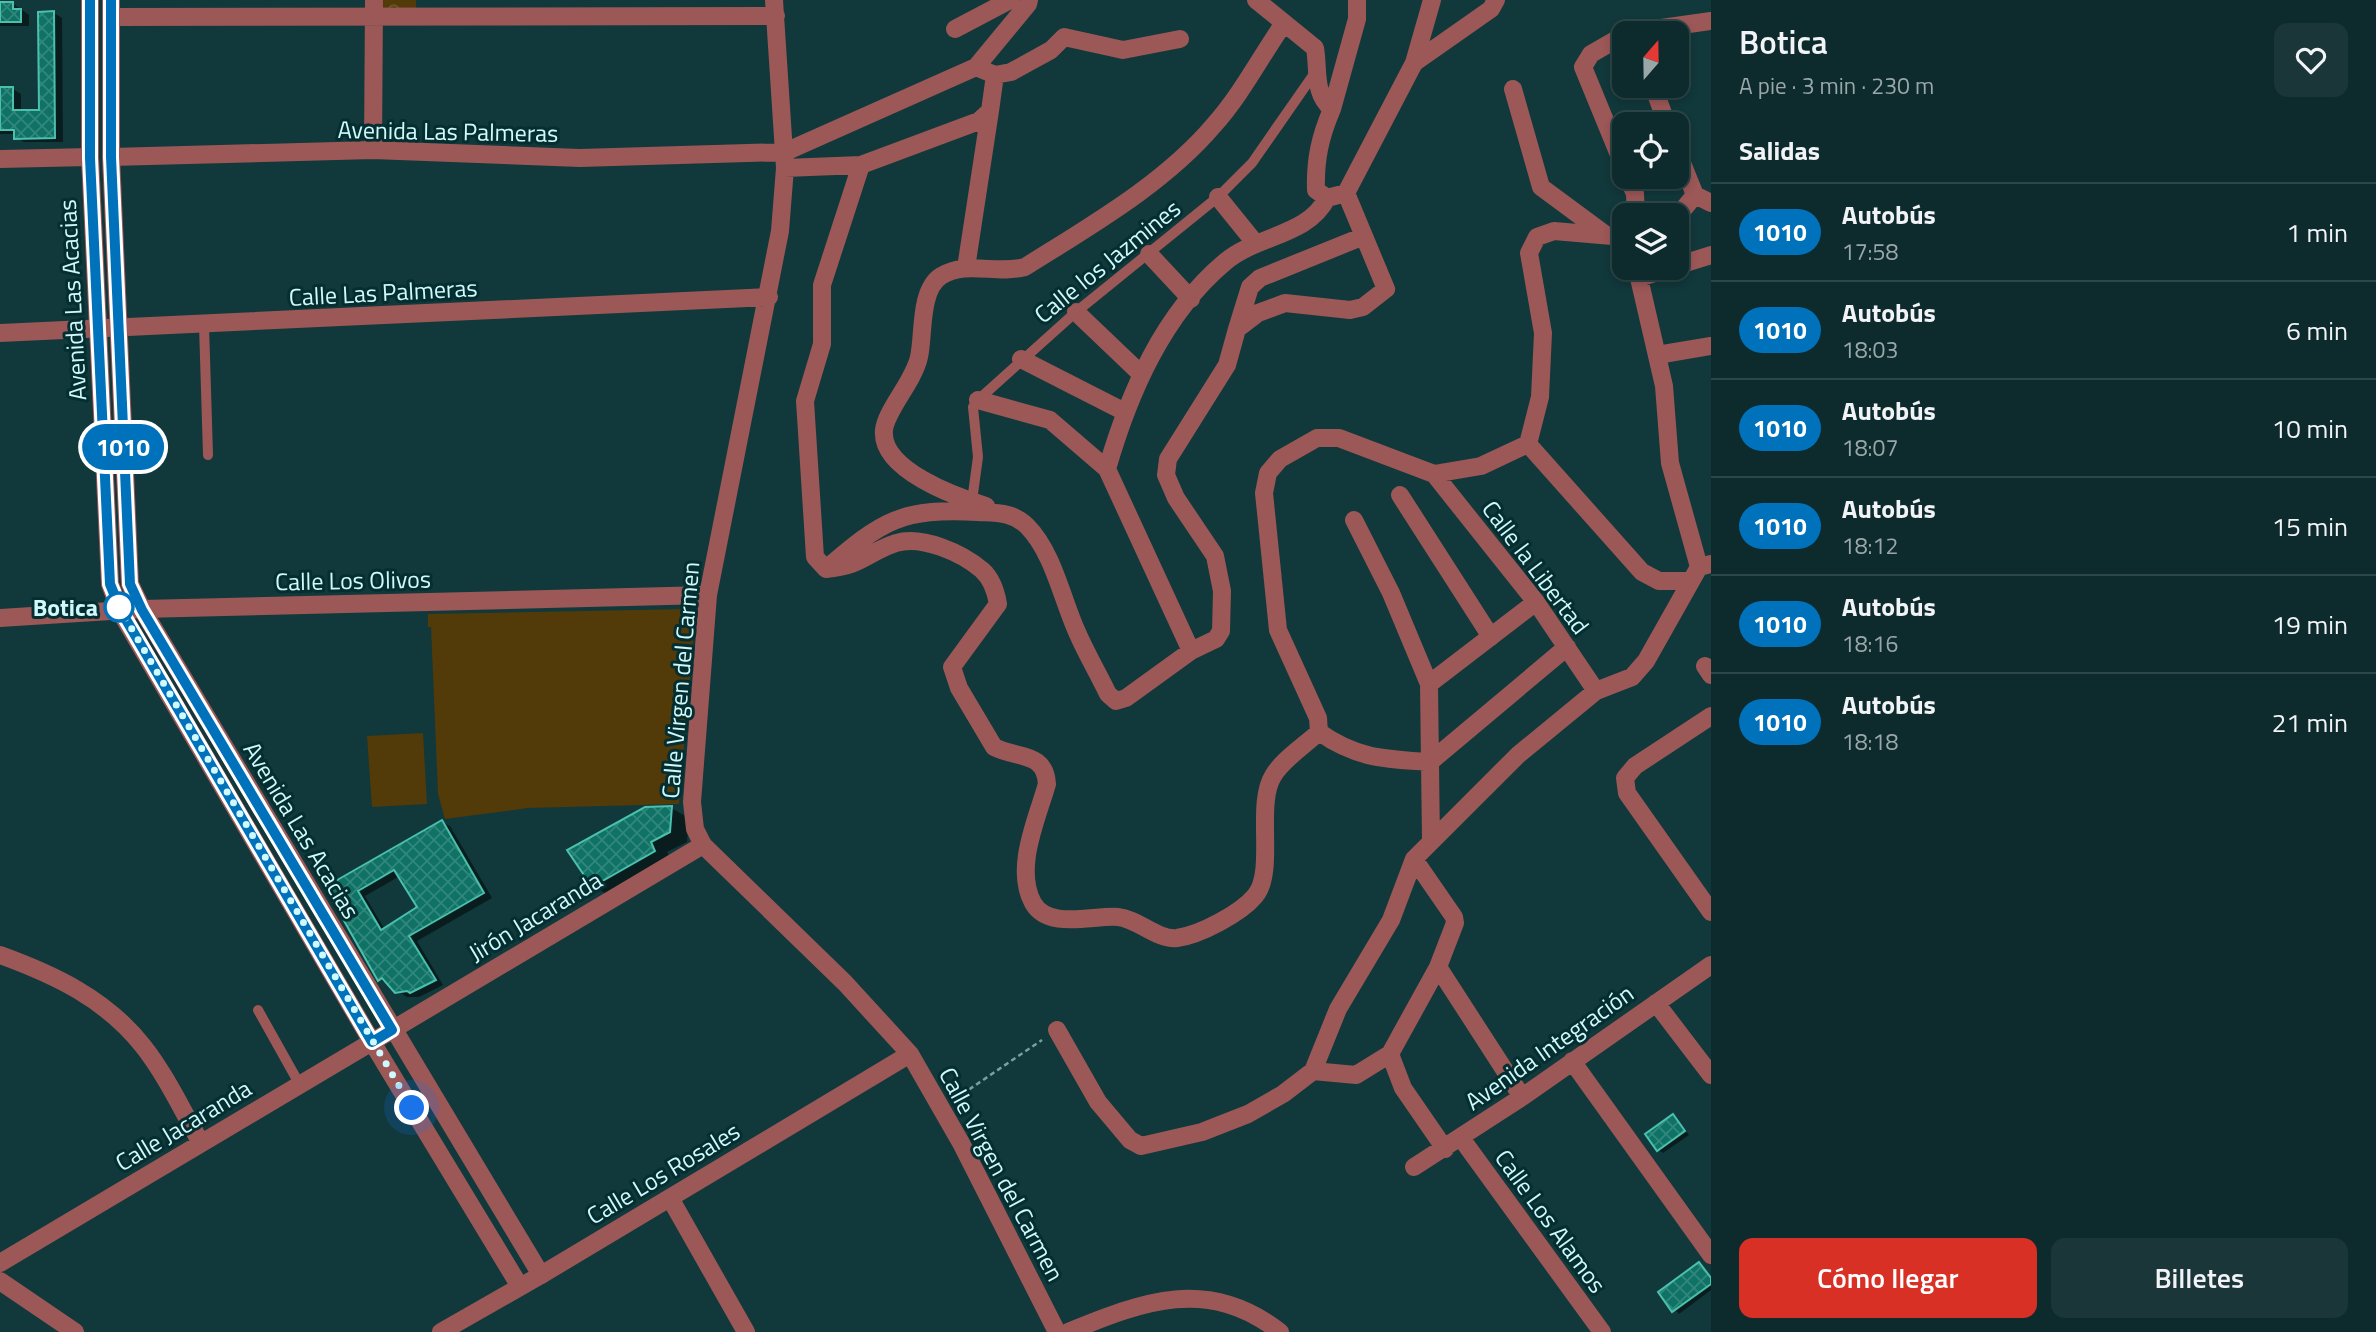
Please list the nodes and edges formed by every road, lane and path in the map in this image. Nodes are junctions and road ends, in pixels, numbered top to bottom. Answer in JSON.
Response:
{"nodes":[{"id":1,"x":90,"y":0,"type":"edge"},
{"id":2,"x":1010,"y":0,"type":"edge"},
{"id":3,"x":1029,"y":0,"type":"edge"},
{"id":4,"x":1256,"y":0,"type":"edge"},
{"id":5,"x":1357,"y":0,"type":"edge"},
{"id":6,"x":1433,"y":0,"type":"edge"},
{"id":7,"x":1496,"y":0,"type":"edge"},
{"id":8,"x":111,"y":8,"type":"edge"},
{"id":9,"x":424,"y":8,"type":"edge"},
{"id":10,"x":775,"y":8,"type":"edge"},
{"id":11,"x":374,"y":9,"type":"edge"},
{"id":12,"x":1711,"y":21,"type":"edge"},
{"id":13,"x":1284,"y":23,"type":"junction"},
{"id":14,"x":1689,"y":27,"type":"edge"},
{"id":15,"x":955,"y":29,"type":"dead end"},
{"id":16,"x":1180,"y":39,"type":"dead end"},
{"id":17,"x":1612,"y":42,"type":"edge"},
{"id":18,"x":1414,"y":63,"type":"junction"},
{"id":19,"x":1318,"y":67,"type":"junction"},
{"id":20,"x":976,"y":68,"type":"junction"},
{"id":21,"x":995,"y":75,"type":"junction"},
{"id":22,"x":1513,"y":89,"type":"dead end"},
{"id":23,"x":1332,"y":109,"type":"junction"},
{"id":24,"x":990,"y":111,"type":"junction"},
{"id":25,"x":1612,"y":137,"type":"edge"},
{"id":26,"x":373,"y":150,"type":"junction"},
{"id":27,"x":111,"y":157,"type":"junction"},
{"id":28,"x":90,"y":158,"type":"junction"},
{"id":29,"x":0,"y":159,"type":"edge"},
{"id":30,"x":785,"y":160,"type":"junction"},
{"id":31,"x":861,"y":165,"type":"junction"},
{"id":32,"x":1689,"y":173,"type":"edge"},
{"id":33,"x":1346,"y":193,"type":"junction"},
{"id":34,"x":1218,"y":197,"type":"junction"},
{"id":35,"x":1328,"y":198,"type":"junction"},
{"id":36,"x":1703,"y":199,"type":"edge"},
{"id":37,"x":1612,"y":234,"type":"edge"},
{"id":38,"x":1364,"y":236,"type":"junction"},
{"id":39,"x":1612,"y":237,"type":"edge"},
{"id":40,"x":1256,"y":244,"type":"junction"},
{"id":41,"x":1149,"y":254,"type":"junction"},
{"id":42,"x":1711,"y":255,"type":"edge"},
{"id":43,"x":1689,"y":262,"type":"edge"},
{"id":44,"x":966,"y":268,"type":"junction"},
{"id":45,"x":1639,"y":280,"type":"edge"},
{"id":46,"x":768,"y":297,"type":"junction"},
{"id":47,"x":1191,"y":299,"type":"junction"},
{"id":48,"x":1076,"y":312,"type":"junction"},
{"id":49,"x":204,"y":325,"type":"junction"},
{"id":50,"x":117,"y":329,"type":"junction"},
{"id":51,"x":1237,"y":329,"type":"junction"},
{"id":52,"x":97,"y":330,"type":"junction"},
{"id":53,"x":0,"y":332,"type":"edge"},
{"id":54,"x":1711,"y":346,"type":"edge"},
{"id":55,"x":1657,"y":355,"type":"junction"},
{"id":56,"x":1021,"y":359,"type":"junction"},
{"id":57,"x":1141,"y":374,"type":"junction"},
{"id":58,"x":978,"y":400,"type":"junction"},
{"id":59,"x":1124,"y":411,"type":"junction"},
{"id":60,"x":1528,"y":444,"type":"junction"},
{"id":61,"x":208,"y":455,"type":"dead end"},
{"id":62,"x":1107,"y":469,"type":"junction"},
{"id":63,"x":1434,"y":474,"type":"junction"},
{"id":64,"x":1400,"y":495,"type":"dead end"},
{"id":65,"x":972,"y":501,"type":"junction"},
{"id":66,"x":1009,"y":513,"type":"junction"},
{"id":67,"x":1354,"y":520,"type":"dead end"},
{"id":68,"x":826,"y":569,"type":"junction"},
{"id":69,"x":1700,"y":571,"type":"edge"},
{"id":70,"x":708,"y":595,"type":"junction"},
{"id":71,"x":1536,"y":602,"type":"junction"},
{"id":72,"x":142,"y":610,"type":"junction"},
{"id":73,"x":121,"y":611,"type":"junction"},
{"id":74,"x":0,"y":618,"type":"edge"},
{"id":75,"x":1491,"y":637,"type":"junction"},
{"id":76,"x":1567,"y":647,"type":"junction"},
{"id":77,"x":1191,"y":651,"type":"junction"},
{"id":78,"x":1429,"y":684,"type":"junction"},
{"id":79,"x":1596,"y":691,"type":"junction"},
{"id":80,"x":1711,"y":716,"type":"edge"},
{"id":81,"x":1319,"y":732,"type":"junction"},
{"id":82,"x":1430,"y":762,"type":"junction"},
{"id":83,"x":1431,"y":842,"type":"junction"},
{"id":84,"x":703,"y":845,"type":"junction"},
{"id":85,"x":1414,"y":859,"type":"junction"},
{"id":86,"x":1711,"y":912,"type":"edge"},
{"id":87,"x":0,"y":955,"type":"edge"},
{"id":88,"x":1711,"y":965,"type":"edge"},
{"id":89,"x":1438,"y":967,"type":"junction"},
{"id":90,"x":1656,"y":1003,"type":"junction"},
{"id":91,"x":258,"y":1010,"type":"dead end"},
{"id":92,"x":392,"y":1030,"type":"junction"},
{"id":93,"x":1057,"y":1030,"type":"joint"},
{"id":94,"x":372,"y":1042,"type":"junction"},
{"id":95,"x":1390,"y":1054,"type":"junction"},
{"id":96,"x":910,"y":1055,"type":"junction"},
{"id":97,"x":1572,"y":1061,"type":"junction"},
{"id":98,"x":1312,"y":1070,"type":"junction"},
{"id":99,"x":1711,"y":1075,"type":"edge"},
{"id":100,"x":300,"y":1084,"type":"junction"},
{"id":101,"x":1522,"y":1097,"type":"junction"},
{"id":102,"x":941,"y":1109,"type":"junction"},
{"id":103,"x":1461,"y":1138,"type":"junction"},
{"id":104,"x":201,"y":1143,"type":"junction"},
{"id":105,"x":1445,"y":1149,"type":"junction"},
{"id":106,"x":1414,"y":1167,"type":"dead end"},
{"id":107,"x":670,"y":1198,"type":"junction"},
{"id":108,"x":1711,"y":1255,"type":"edge"},
{"id":109,"x":0,"y":1263,"type":"edge"},
{"id":110,"x":541,"y":1275,"type":"junction"},
{"id":111,"x":0,"y":1281,"type":"edge"},
{"id":112,"x":519,"y":1285,"type":"junction"},
{"id":113,"x":75,"y":1332,"type":"edge"},
{"id":114,"x":441,"y":1332,"type":"edge"},
{"id":115,"x":746,"y":1332,"type":"edge"},
{"id":116,"x":1057,"y":1332,"type":"edge"},
{"id":117,"x":1068,"y":1332,"type":"edge"},
{"id":118,"x":1280,"y":1332,"type":"edge"},
{"id":119,"x":1602,"y":1332,"type":"edge"}],
"edges":[{"from":1,"to":28,"type":"street","name":"Avenida Las Acacias"},
{"from":2,"to":15,"type":"street"},
{"from":3,"to":20,"type":"street"},
{"from":4,"to":13,"type":"street"},
{"from":5,"to":23,"type":"street"},
{"from":6,"to":18,"type":"street"},
{"from":7,"to":18,"type":"street"},
{"from":8,"to":11,"type":"street"},
{"from":8,"to":27,"type":"street","name":"Avenida Las Acacias"},
{"from":9,"to":10,"type":"street"},
{"from":9,"to":11,"type":"street"},
{"from":10,"to":30,"type":"street","name":"Calle Virgen del Carmen"},
{"from":11,"to":26,"type":"street"},
{"from":12,"to":14,"type":"street"},
{"from":13,"to":19,"type":"street"},
{"from":13,"to":44,"type":"street"},
{"from":16,"to":21,"type":"street"},
{"from":17,"to":25,"type":"street"},
{"from":18,"to":33,"type":"street"},
{"from":19,"to":23,"type":"street"},
{"from":19,"to":34,"type":"lane","name":"Calle los Jazmines"},
{"from":20,"to":21,"type":"street"},
{"from":20,"to":30,"type":"street"},
{"from":21,"to":24,"type":"street"},
{"from":22,"to":37,"type":"street"},
{"from":23,"to":35,"type":"street"},
{"from":24,"to":31,"type":"street","name":"Avenida Las Palmeras"},
{"from":24,"to":44,"type":"street"},
{"from":26,"to":27,"type":"street","name":"Avenida Las Palmeras"},
{"from":26,"to":30,"type":"street","name":"Avenida Las Palmeras"},
{"from":27,"to":50,"type":"street","name":"Avenida Las Acacias"},
{"from":28,"to":29,"type":"street"},
{"from":28,"to":52,"type":"street","name":"Avenida Las Acacias"},
{"from":30,"to":31,"type":"street","name":"Avenida Las Palmeras"},
{"from":30,"to":46,"type":"street","name":"Calle Virgen del Carmen"},
{"from":31,"to":68,"type":"street"},
{"from":32,"to":36,"type":"street"},
{"from":33,"to":35,"type":"street"},
{"from":33,"to":38,"type":"street"},
{"from":34,"to":40,"type":"street"},
{"from":34,"to":41,"type":"lane","name":"Calle los Jazmines"},
{"from":35,"to":40,"type":"street"},
{"from":38,"to":51,"type":"street"},
{"from":38,"to":51,"type":"street"},
{"from":39,"to":60,"type":"street"},
{"from":40,"to":47,"type":"street"},
{"from":41,"to":47,"type":"street"},
{"from":41,"to":48,"type":"lane","name":"Calle los Jazmines"},
{"from":42,"to":43,"type":"street"},
{"from":44,"to":65,"type":"street"},
{"from":45,"to":55,"type":"street"},
{"from":46,"to":49,"type":"street","name":"Calle Las Palmeras"},
{"from":46,"to":70,"type":"street","name":"Calle Virgen del Carmen"},
{"from":47,"to":57,"type":"street"},
{"from":48,"to":56,"type":"lane","name":"Calle los Jazmines"},
{"from":48,"to":57,"type":"street"},
{"from":49,"to":50,"type":"street","name":"Calle Las Palmeras"},
{"from":49,"to":61,"type":"lane"},
{"from":50,"to":52,"type":"street","name":"Calle Las Palmeras"},
{"from":50,"to":72,"type":"street","name":"Avenida Las Acacias"},
{"from":51,"to":77,"type":"street"},
{"from":52,"to":53,"type":"street","name":"Calle Las Palmeras"},
{"from":52,"to":73,"type":"street","name":"Avenida Las Acacias"},
{"from":54,"to":55,"type":"street"},
{"from":55,"to":69,"type":"street"},
{"from":56,"to":58,"type":"lane","name":"Calle los Jazmines"},
{"from":56,"to":59,"type":"street"},
{"from":57,"to":59,"type":"street"},
{"from":58,"to":62,"type":"street"},
{"from":58,"to":65,"type":"lane"},
{"from":59,"to":62,"type":"street"},
{"from":60,"to":63,"type":"street"},
{"from":60,"to":69,"type":"street"},
{"from":62,"to":77,"type":"street"},
{"from":63,"to":71,"type":"street","name":"Calle la Libertad"},
{"from":63,"to":81,"type":"street"},
{"from":64,"to":75,"type":"street"},
{"from":65,"to":66,"type":"street"},
{"from":66,"to":68,"type":"street"},
{"from":66,"to":77,"type":"street"},
{"from":67,"to":78,"type":"street"},
{"from":68,"to":81,"type":"street"},
{"from":69,"to":79,"type":"street"},
{"from":70,"to":72,"type":"street","name":"Calle Los Olivos"},
{"from":70,"to":84,"type":"street","name":"Calle Virgen del Carmen"},
{"from":71,"to":75,"type":"street"},
{"from":71,"to":76,"type":"street","name":"Calle la Libertad"},
{"from":72,"to":73,"type":"street","name":"Calle Los Olivos"},
{"from":72,"to":92,"type":"street","name":"Avenida Las Acacias"},
{"from":73,"to":74,"type":"street","name":"Calle Los Olivos"},
{"from":73,"to":94,"type":"street","name":"Avenida Las Acacias"},
{"from":75,"to":78,"type":"street"},
{"from":76,"to":79,"type":"street","name":"Calle la Libertad"},
{"from":76,"to":82,"type":"street"},
{"from":78,"to":82,"type":"street"},
{"from":79,"to":83,"type":"street"},
{"from":80,"to":86,"type":"street"},
{"from":81,"to":82,"type":"street"},
{"from":82,"to":83,"type":"street"},
{"from":83,"to":85,"type":"street"},
{"from":84,"to":92,"type":"street","name":"Jirón Jacaranda"},
{"from":84,"to":96,"type":"street","name":"Calle Virgen del Carmen"},
{"from":85,"to":89,"type":"street"},
{"from":85,"to":98,"type":"street"},
{"from":87,"to":104,"type":"street"},
{"from":88,"to":90,"type":"street","name":"Avenida Integración"},
{"from":89,"to":95,"type":"street"},
{"from":89,"to":101,"type":"street"},
{"from":90,"to":97,"type":"street","name":"Avenida Integración"},
{"from":90,"to":99,"type":"street"},
{"from":91,"to":100,"type":"lane"},
{"from":92,"to":94,"type":"street","name":"Calle Jacaranda"},
{"from":92,"to":110,"type":"street","name":"Avenida Las Acacias"},
{"from":93,"to":98,"type":"street"},
{"from":93,"to":102,"type":"path"},
{"from":94,"to":100,"type":"street","name":"Calle Jacaranda"},
{"from":94,"to":112,"type":"street","name":"Avenida Las Acacias"},
{"from":95,"to":98,"type":"street"},
{"from":95,"to":105,"type":"street"},
{"from":96,"to":102,"type":"street","name":"Calle Virgen del Carmen"},
{"from":96,"to":107,"type":"street","name":"Calle Los Rosales"},
{"from":97,"to":101,"type":"street","name":"Avenida Integración"},
{"from":97,"to":108,"type":"street"},
{"from":100,"to":104,"type":"street","name":"Calle Jacaranda"},
{"from":101,"to":103,"type":"street","name":"Avenida Integración"},
{"from":102,"to":116,"type":"street","name":"Calle Virgen del Carmen"},
{"from":103,"to":105,"type":"street","name":"Avenida Integración"},
{"from":103,"to":119,"type":"street","name":"Calle Los Alamos"},
{"from":104,"to":109,"type":"street","name":"Calle Jacaranda"},
{"from":105,"to":106,"type":"street","name":"Avenida Integración"},
{"from":107,"to":110,"type":"street","name":"Calle Los Rosales"},
{"from":107,"to":115,"type":"street"},
{"from":110,"to":112,"type":"street","name":"Calle Los Rosales"},
{"from":111,"to":113,"type":"street"},
{"from":112,"to":114,"type":"street","name":"Calle Los Rosales"},
{"from":117,"to":118,"type":"street"}]}
